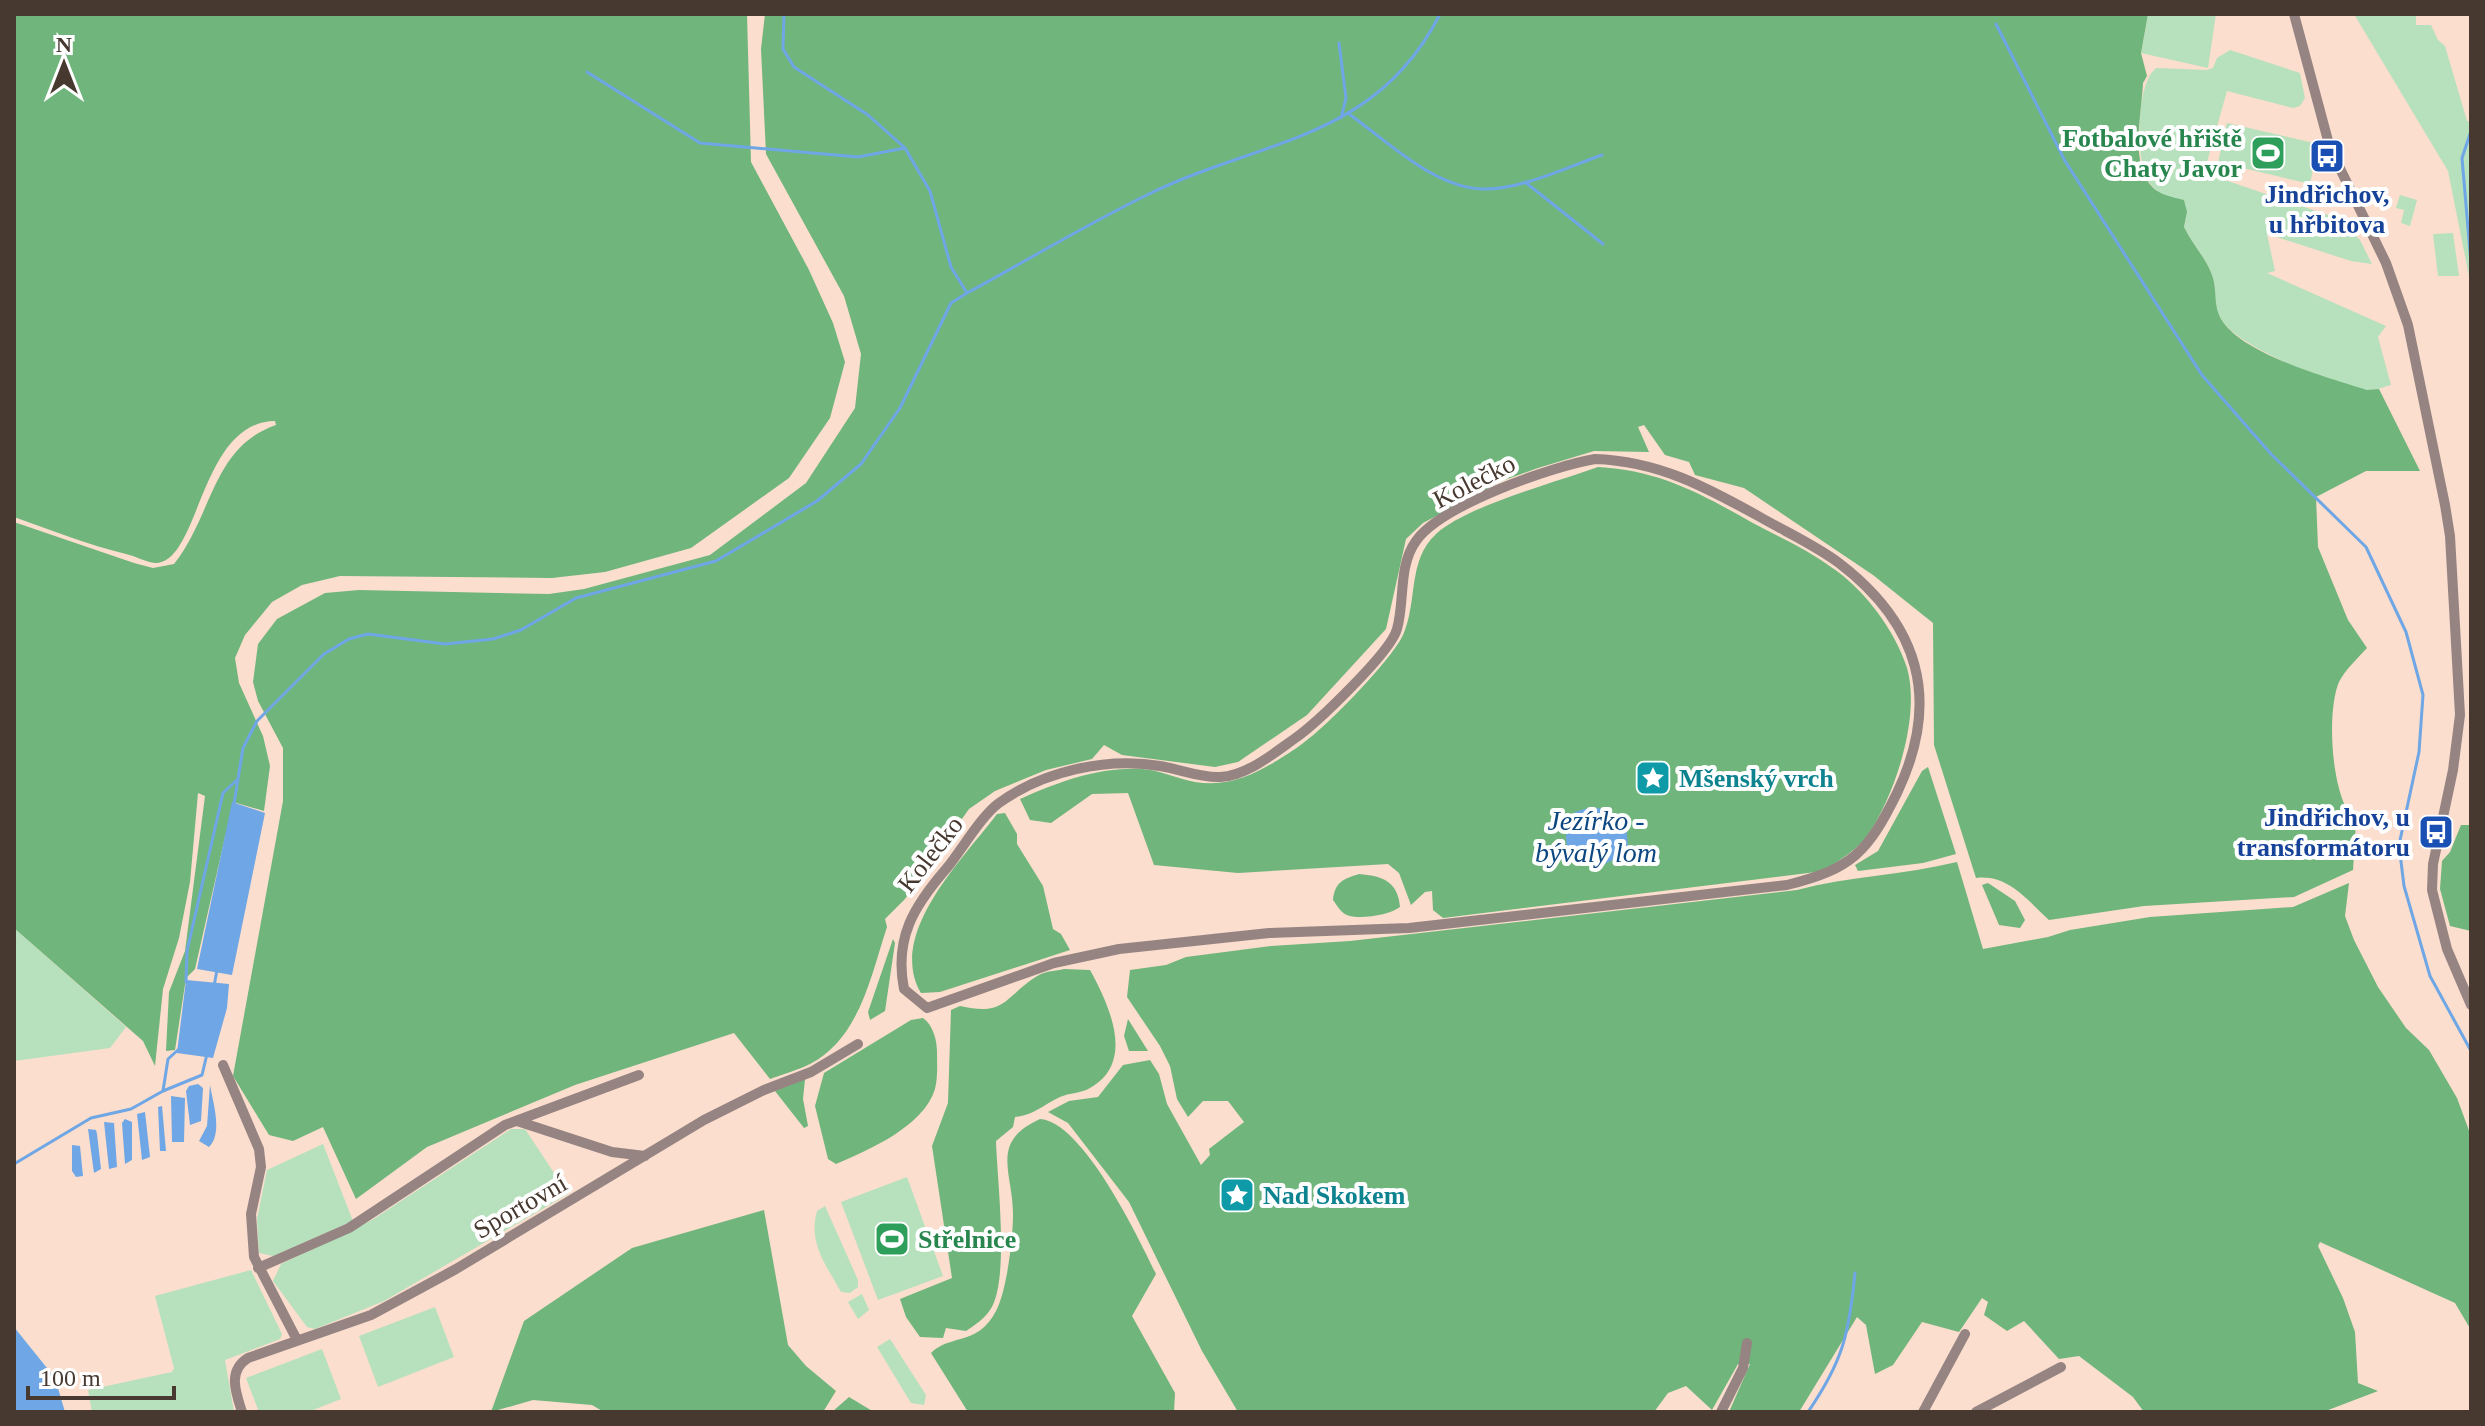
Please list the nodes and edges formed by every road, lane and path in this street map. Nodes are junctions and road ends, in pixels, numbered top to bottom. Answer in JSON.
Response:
{"nodes":[{"id":1,"x":2294,"y":14,"type":"edge"},
{"id":2,"x":1894,"y":616,"type":"joint"},
{"id":3,"x":2471,"y":1005,"type":"edge"},
{"id":4,"x":858,"y":1044,"type":"dead end"},
{"id":5,"x":223,"y":1065,"type":"dead end"},
{"id":6,"x":639,"y":1075,"type":"dead end"},
{"id":7,"x":517,"y":1121,"type":"junction"},
{"id":8,"x":645,"y":1156,"type":"junction"},
{"id":9,"x":258,"y":1268,"type":"junction"},
{"id":10,"x":1965,"y":1334,"type":"dead end"},
{"id":11,"x":297,"y":1340,"type":"junction"},
{"id":12,"x":1747,"y":1343,"type":"dead end"},
{"id":13,"x":2061,"y":1367,"type":"dead end"},
{"id":14,"x":242,"y":1412,"type":"edge"},
{"id":15,"x":1721,"y":1412,"type":"edge"},
{"id":16,"x":1923,"y":1412,"type":"edge"},
{"id":17,"x":1976,"y":1412,"type":"edge"}],
"edges":[{"from":1,"to":3,"type":"street"},
{"from":2,"to":2,"type":"street","name":"Kolečko"},
{"from":4,"to":8,"type":"street","name":"Sportovní"},
{"from":5,"to":9,"type":"street"},
{"from":6,"to":7,"type":"street"},
{"from":7,"to":8,"type":"street"},
{"from":7,"to":9,"type":"street"},
{"from":8,"to":11,"type":"street","name":"Sportovní"},
{"from":9,"to":11,"type":"street"},
{"from":10,"to":16,"type":"street"},
{"from":11,"to":14,"type":"street","name":"Sportovní"},
{"from":12,"to":15,"type":"street"},
{"from":13,"to":17,"type":"street"}]}
